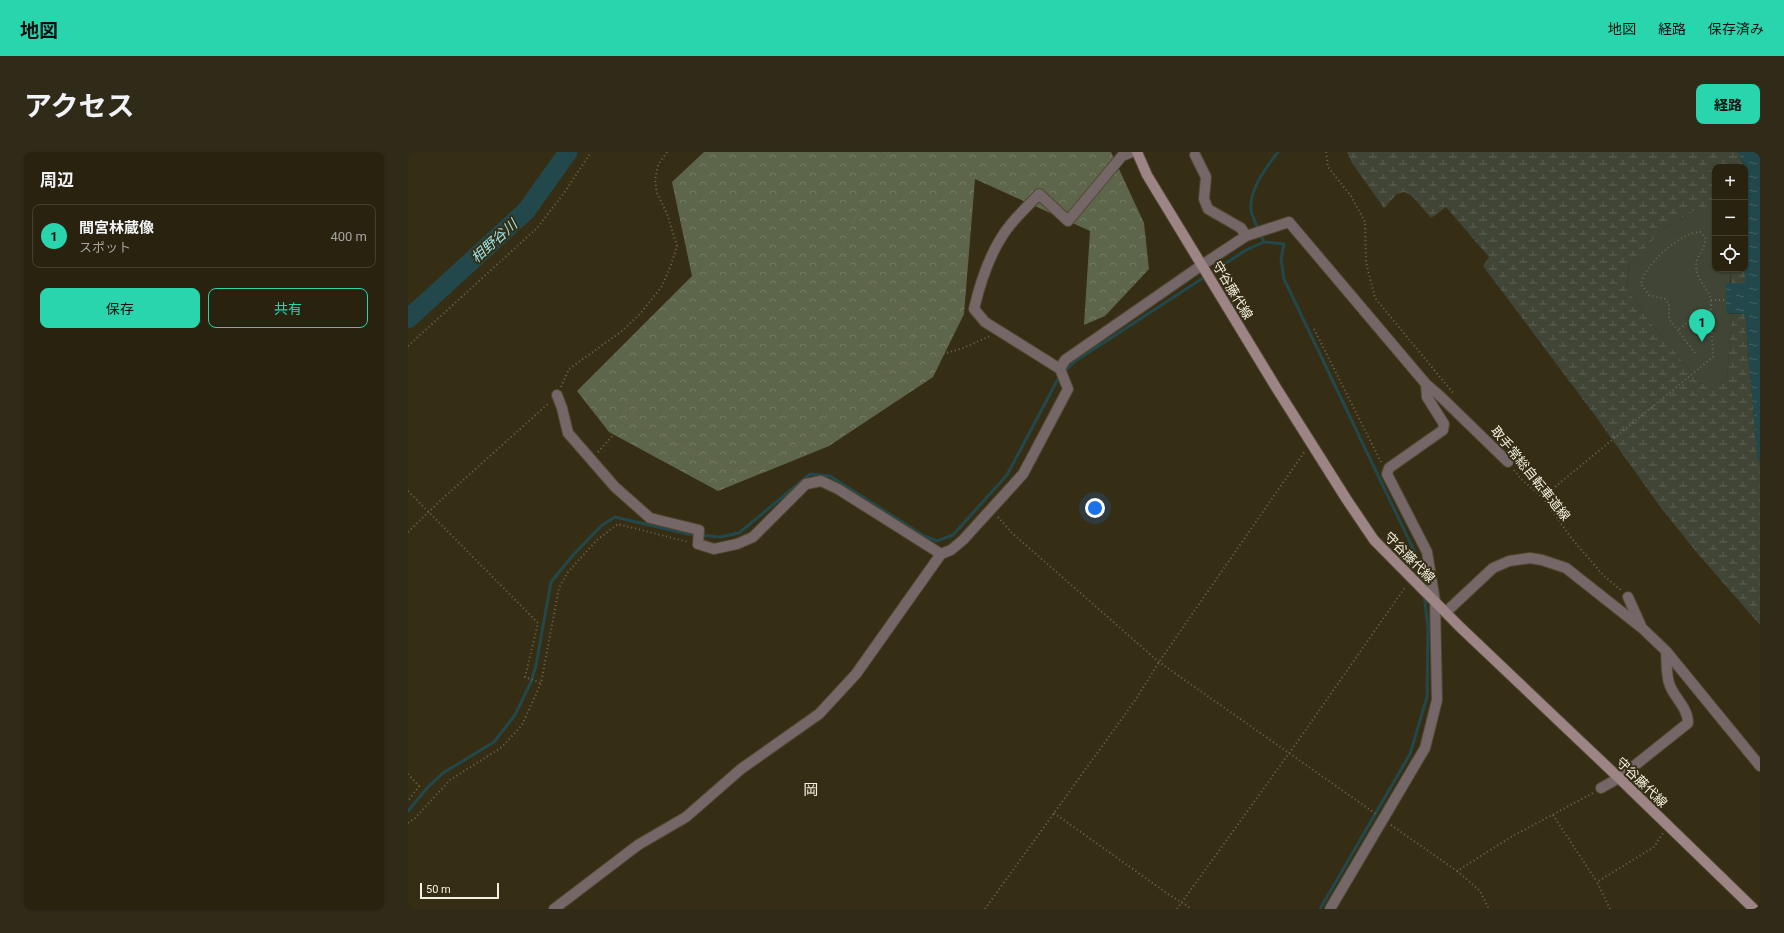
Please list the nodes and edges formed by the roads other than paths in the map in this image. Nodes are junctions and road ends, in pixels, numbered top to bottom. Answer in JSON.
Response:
{"nodes":[{"id":1,"x":1132,"y":152,"type":"edge"},
{"id":2,"x":1137,"y":152,"type":"edge"},
{"id":3,"x":1195,"y":155,"type":"dead end"},
{"id":4,"x":1250,"y":235,"type":"junction"},
{"id":5,"x":1204,"y":267,"type":"junction"},
{"id":6,"x":1060,"y":370,"type":"junction"},
{"id":7,"x":1426,"y":384,"type":"junction"},
{"id":8,"x":557,"y":395,"type":"road end"},
{"id":9,"x":1508,"y":462,"type":"road end"},
{"id":10,"x":941,"y":554,"type":"junction"},
{"id":11,"x":1628,"y":597,"type":"road end"},
{"id":12,"x":1433,"y":600,"type":"junction"},
{"id":13,"x":1446,"y":612,"type":"junction"},
{"id":14,"x":1642,"y":628,"type":"junction"},
{"id":15,"x":1666,"y":651,"type":"junction"},
{"id":16,"x":1760,"y":766,"type":"edge"},
{"id":17,"x":1619,"y":778,"type":"junction"},
{"id":18,"x":1601,"y":788,"type":"road end"},
{"id":19,"x":554,"y":909,"type":"edge"},
{"id":20,"x":1330,"y":909,"type":"edge"},
{"id":21,"x":1754,"y":909,"type":"edge"}],
"edges":[{"from":1,"to":6,"type":"street"},
{"from":2,"to":5,"type":"main road","name":"守谷藤代線"},
{"from":3,"to":4,"type":"street"},
{"from":4,"to":5,"type":"street"},
{"from":4,"to":7,"type":"street"},
{"from":5,"to":6,"type":"street"},
{"from":5,"to":12,"type":"main road","name":"守谷藤代線"},
{"from":6,"to":10,"type":"street"},
{"from":7,"to":9,"type":"street"},
{"from":7,"to":12,"type":"street"},
{"from":8,"to":10,"type":"street"},
{"from":10,"to":19,"type":"street"},
{"from":11,"to":14,"type":"street"},
{"from":12,"to":13,"type":"main road","name":"守谷藤代線"},
{"from":12,"to":20,"type":"street"},
{"from":13,"to":14,"type":"street"},
{"from":13,"to":17,"type":"main road","name":"守谷藤代線"},
{"from":14,"to":15,"type":"street"},
{"from":15,"to":16,"type":"street"},
{"from":15,"to":17,"type":"street"},
{"from":17,"to":18,"type":"street"},
{"from":17,"to":21,"type":"main road","name":"守谷藤代線"}]}
